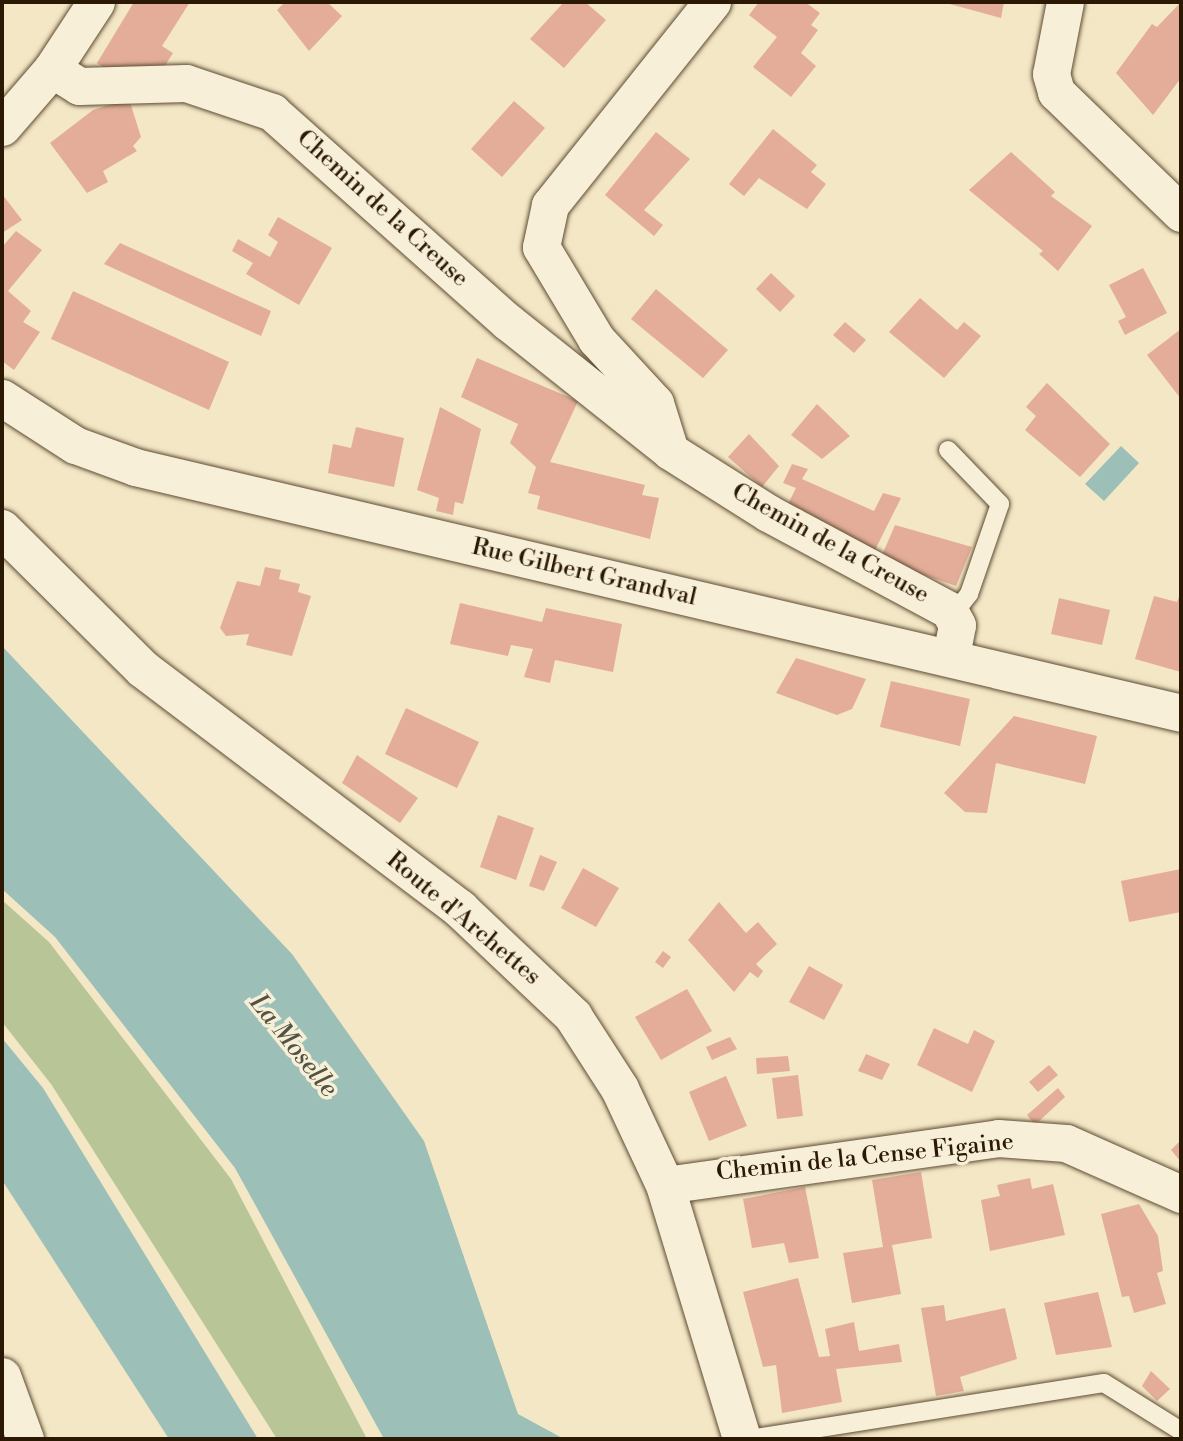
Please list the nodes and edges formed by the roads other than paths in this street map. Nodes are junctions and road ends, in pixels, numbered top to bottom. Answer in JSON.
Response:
{"nodes":[{"id":1,"x":96,"y":2,"type":"edge"},
{"id":2,"x":712,"y":2,"type":"edge"},
{"id":3,"x":1065,"y":2,"type":"edge"},
{"id":4,"x":52,"y":69,"type":"junction"},
{"id":5,"x":2,"y":127,"type":"edge"},
{"id":6,"x":1181,"y":213,"type":"edge"},
{"id":7,"x":2,"y":398,"type":"edge"},
{"id":8,"x":948,"y":450,"type":"dead end"},
{"id":9,"x":670,"y":451,"type":"junction"},
{"id":10,"x":2,"y":529,"type":"edge"},
{"id":11,"x":952,"y":616,"type":"junction"},
{"id":12,"x":951,"y":657,"type":"junction"},
{"id":13,"x":1181,"y":713,"type":"edge"},
{"id":14,"x":666,"y":1185,"type":"junction"},
{"id":15,"x":1181,"y":1194,"type":"edge"},
{"id":16,"x":2,"y":1376,"type":"edge"},
{"id":17,"x":13,"y":1426,"type":"edge"},
{"id":18,"x":1181,"y":1431,"type":"edge"},
{"id":19,"x":742,"y":1439,"type":"edge"},
{"id":20,"x":750,"y":1439,"type":"edge"}],
"edges":[{"from":1,"to":4,"type":"street"},
{"from":2,"to":9,"type":"street"},
{"from":3,"to":6,"type":"street"},
{"from":4,"to":5,"type":"street"},
{"from":4,"to":9,"type":"street","name":"Chemin de la Creuse"},
{"from":7,"to":12,"type":"street","name":"Rue Gilbert Grandval"},
{"from":8,"to":11,"type":"lane"},
{"from":9,"to":11,"type":"street","name":"Chemin de la Creuse"},
{"from":10,"to":14,"type":"street","name":"Route d'Archettes"},
{"from":11,"to":12,"type":"street","name":"Chemin de la Creuse"},
{"from":12,"to":13,"type":"street","name":"Rue Gilbert Grandval"},
{"from":14,"to":15,"type":"street","name":"Chemin de la Cense Figaine"},
{"from":14,"to":19,"type":"street","name":"Route d'Archettes"},
{"from":16,"to":17,"type":"street"},
{"from":18,"to":20,"type":"lane"}]}
